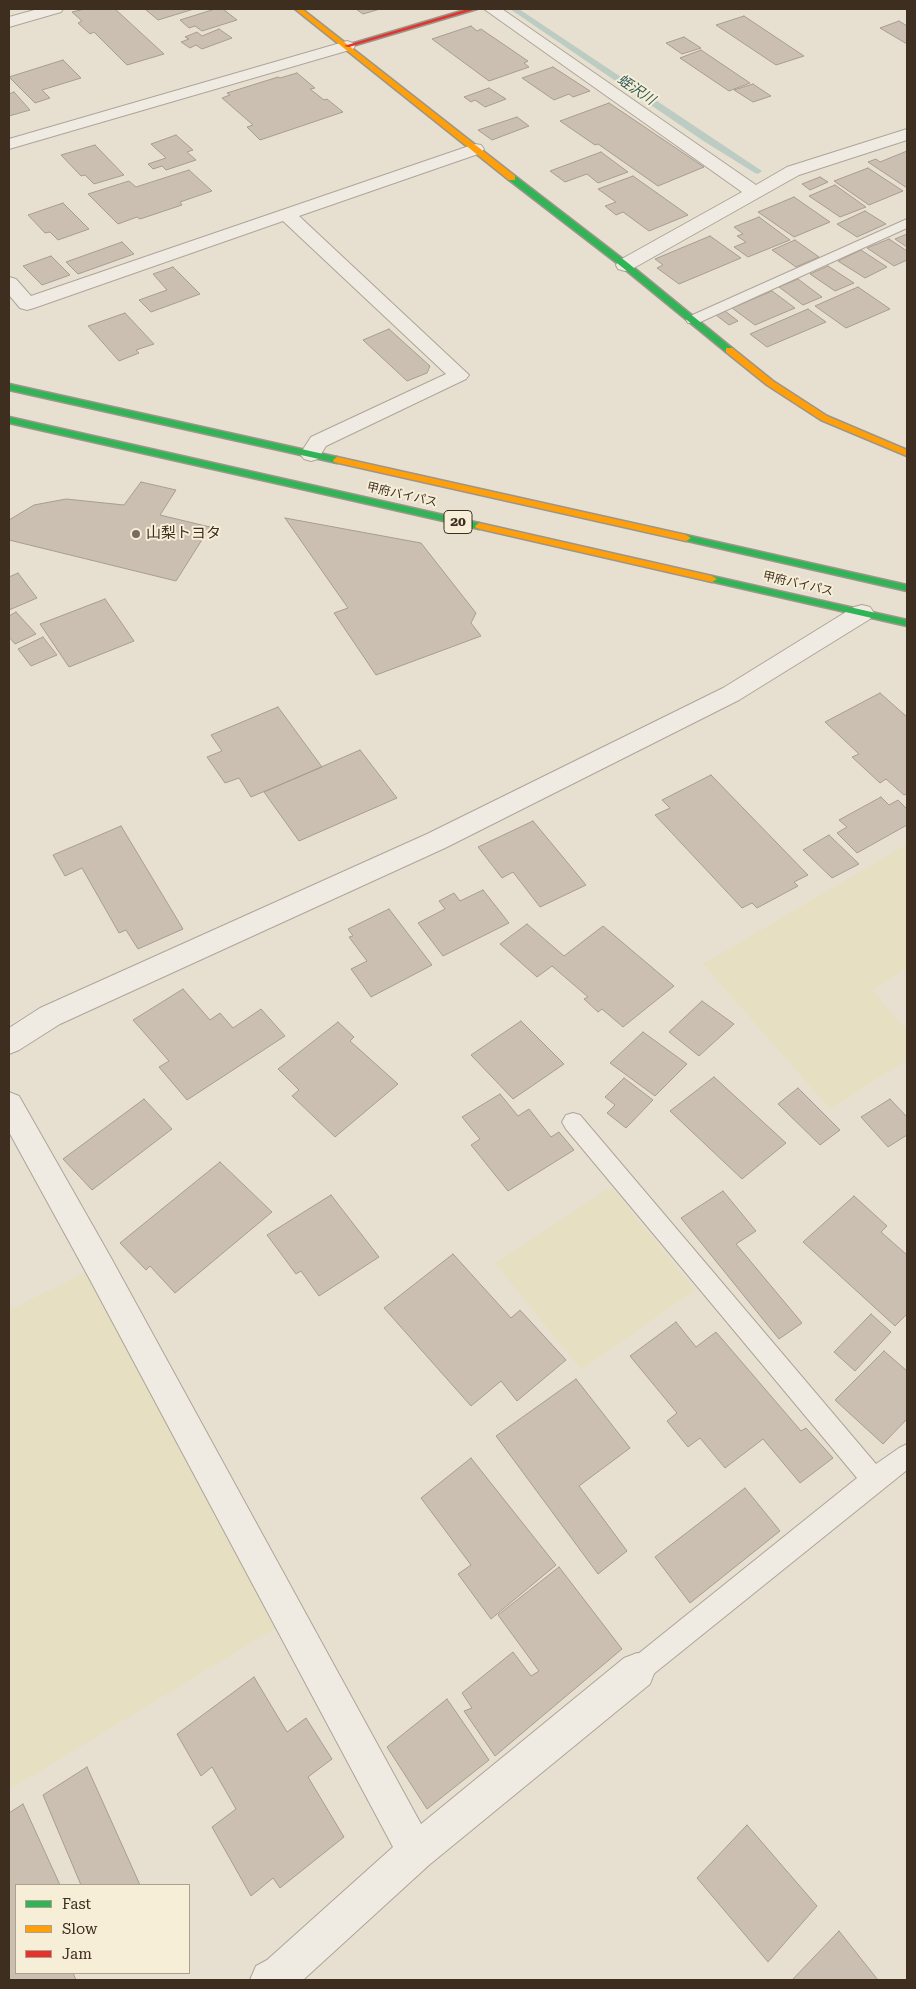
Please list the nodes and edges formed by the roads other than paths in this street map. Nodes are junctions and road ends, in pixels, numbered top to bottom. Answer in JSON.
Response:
{"nodes":[{"id":1,"x":55,"y":9,"type":"edge"},
{"id":2,"x":298,"y":9,"type":"edge"},
{"id":3,"x":474,"y":9,"type":"edge"},
{"id":4,"x":492,"y":9,"type":"edge"},
{"id":5,"x":9,"y":22,"type":"edge"},
{"id":6,"x":346,"y":46,"type":"junction"},
{"id":7,"x":907,"y":134,"type":"edge"},
{"id":8,"x":9,"y":144,"type":"edge"},
{"id":9,"x":474,"y":149,"type":"junction"},
{"id":10,"x":756,"y":193,"type":"junction"},
{"id":11,"x":287,"y":215,"type":"junction"},
{"id":12,"x":907,"y":223,"type":"edge"},
{"id":13,"x":625,"y":264,"type":"junction"},
{"id":14,"x":9,"y":283,"type":"edge"},
{"id":15,"x":693,"y":320,"type":"junction"},
{"id":16,"x":9,"y":387,"type":"edge"},
{"id":17,"x":9,"y":420,"type":"edge"},
{"id":18,"x":907,"y":453,"type":"edge"},
{"id":19,"x":311,"y":454,"type":"junction"},
{"id":20,"x":907,"y":588,"type":"edge"},
{"id":21,"x":862,"y":613,"type":"junction"},
{"id":22,"x":907,"y":623,"type":"edge"},
{"id":23,"x":9,"y":1042,"type":"edge"},
{"id":24,"x":9,"y":1105,"type":"edge"},
{"id":25,"x":573,"y":1122,"type":"dead end"},
{"id":26,"x":907,"y":1456,"type":"edge"},
{"id":27,"x":874,"y":1480,"type":"junction"},
{"id":28,"x":637,"y":1671,"type":"joint"},
{"id":29,"x":416,"y":1852,"type":"junction"},
{"id":30,"x":279,"y":1978,"type":"edge"}],
"edges":[{"from":1,"to":5,"type":"street"},
{"from":2,"to":6,"type":"main road"},
{"from":3,"to":6,"type":"main road"},
{"from":4,"to":10,"type":"street"},
{"from":6,"to":8,"type":"street"},
{"from":6,"to":9,"type":"main road"},
{"from":7,"to":10,"type":"street"},
{"from":9,"to":11,"type":"street"},
{"from":9,"to":13,"type":"main road"},
{"from":10,"to":13,"type":"street"},
{"from":11,"to":14,"type":"street"},
{"from":11,"to":19,"type":"street"},
{"from":12,"to":15,"type":"lane"},
{"from":13,"to":15,"type":"main road"},
{"from":15,"to":18,"type":"main road"},
{"from":16,"to":19,"type":"main road","name":"甲府バイパス","number":"20"},
{"from":17,"to":21,"type":"main road","name":"甲府バイパス","number":"20"},
{"from":19,"to":20,"type":"main road","name":"甲府バイパス","number":"20"},
{"from":21,"to":22,"type":"main road","name":"甲府バイパス","number":"20"},
{"from":21,"to":23,"type":"street"},
{"from":24,"to":29,"type":"street"},
{"from":25,"to":27,"type":"lane"},
{"from":26,"to":27,"type":"lane"},
{"from":27,"to":28,"type":"lane"},
{"from":28,"to":29,"type":"street"},
{"from":29,"to":30,"type":"street"}]}
